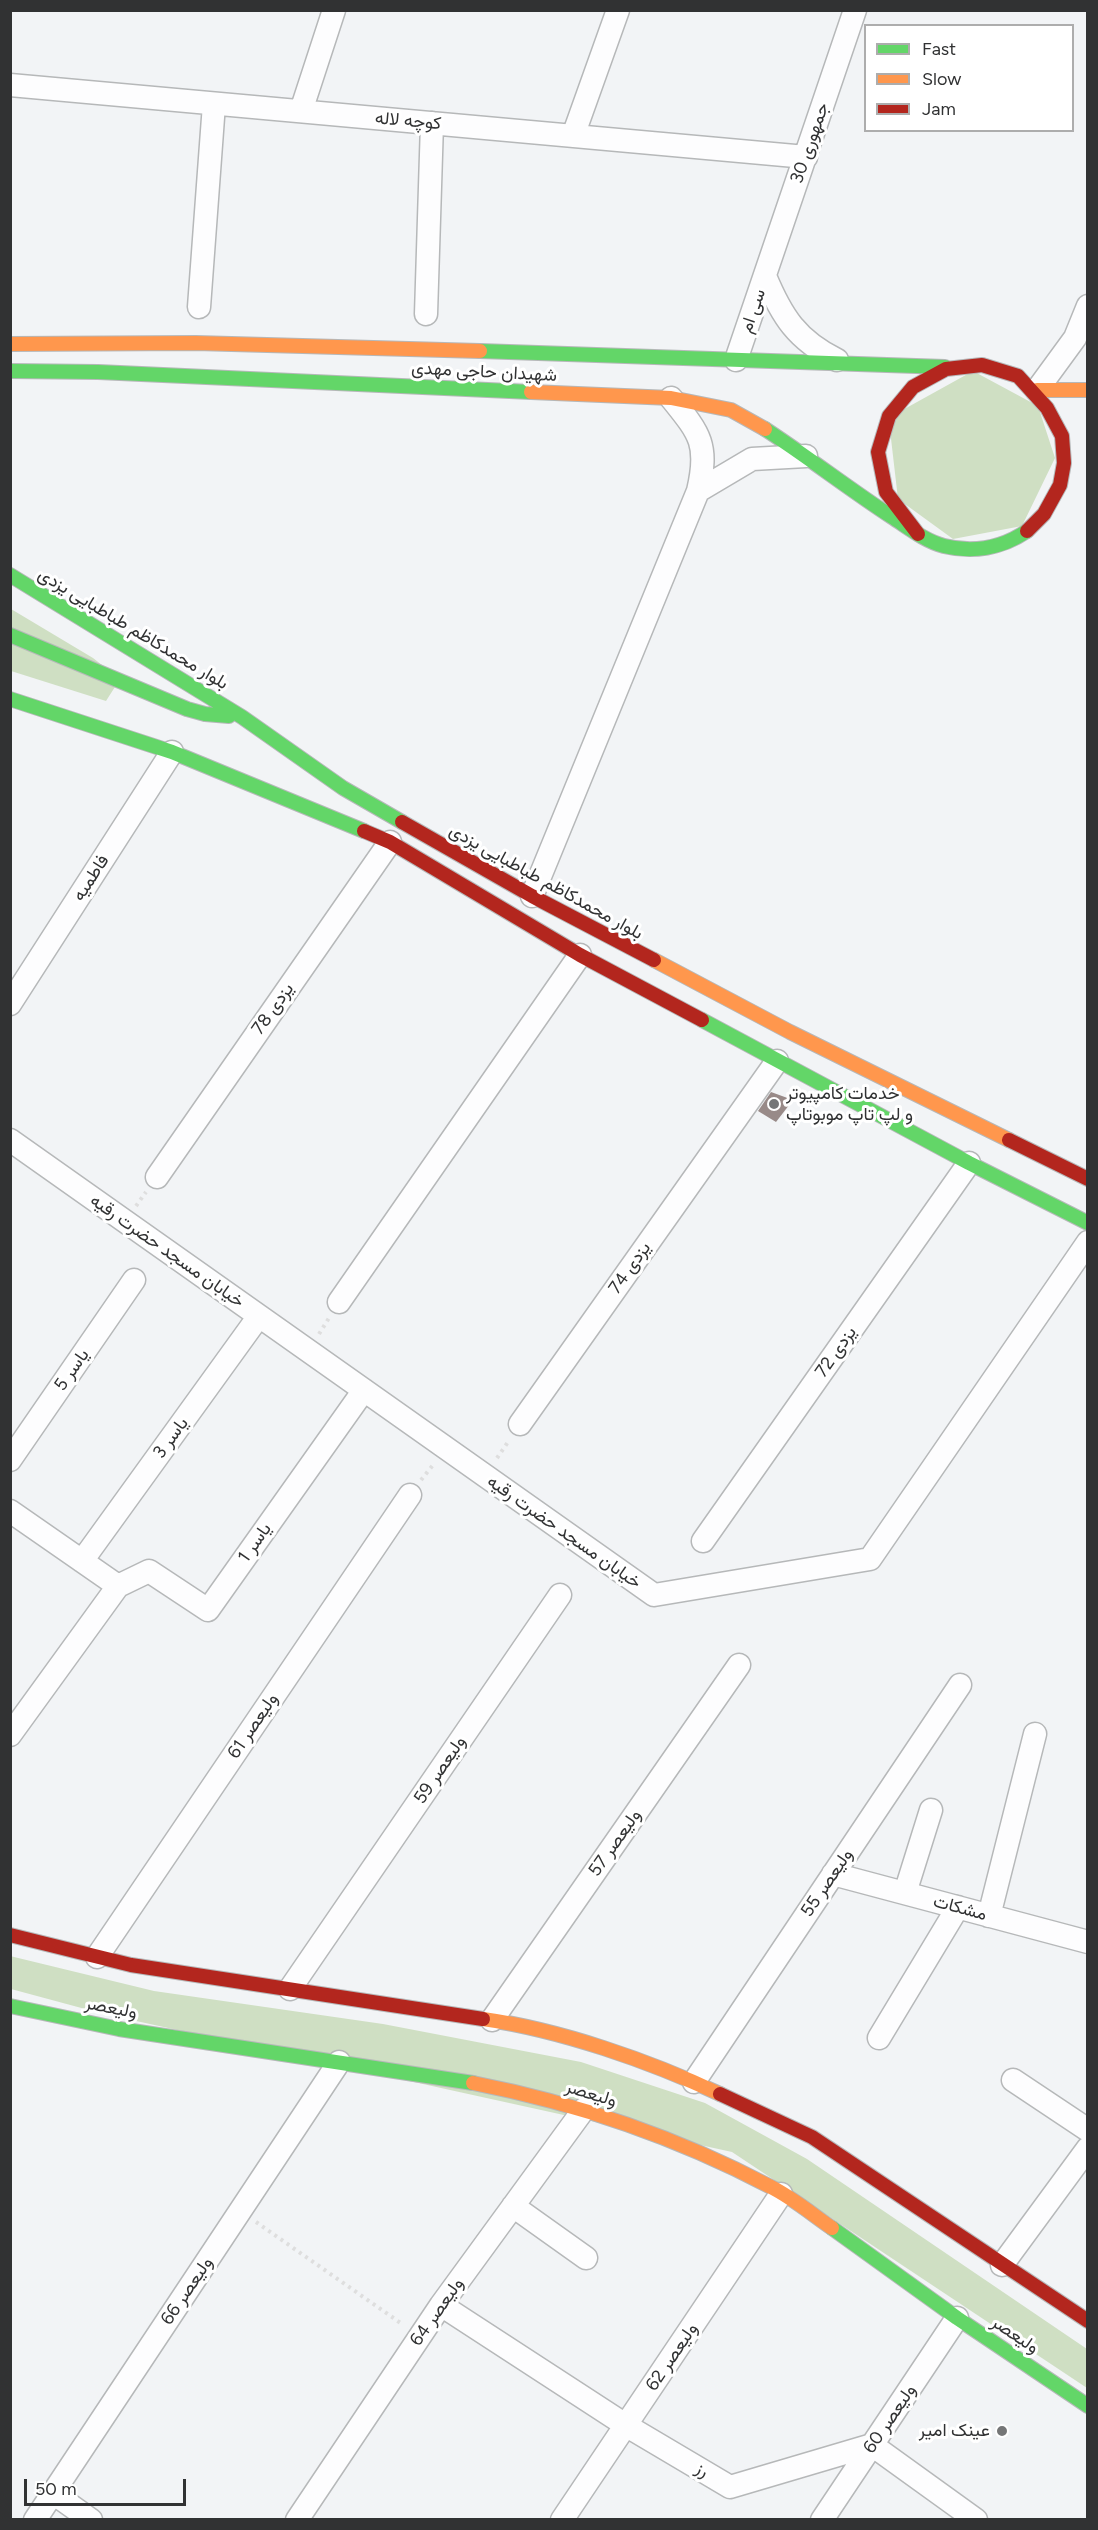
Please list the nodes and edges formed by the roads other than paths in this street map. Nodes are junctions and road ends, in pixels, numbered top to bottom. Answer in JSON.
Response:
{"nodes":[{"id":1,"x":334,"y":10,"type":"edge"},
{"id":2,"x":618,"y":10,"type":"edge"},
{"id":3,"x":855,"y":10,"type":"edge"},
{"id":4,"x":10,"y":85,"type":"edge"},
{"id":5,"x":214,"y":104,"type":"junction"},
{"id":6,"x":301,"y":111,"type":"junction"},
{"id":7,"x":432,"y":123,"type":"junction"},
{"id":8,"x":573,"y":136,"type":"junction"},
{"id":9,"x":806,"y":157,"type":"junction"},
{"id":10,"x":765,"y":276,"type":"junction"},
{"id":11,"x":1088,"y":306,"type":"edge"},
{"id":12,"x":199,"y":307,"type":"dead end"},
{"id":13,"x":426,"y":314,"type":"dead end"},
{"id":14,"x":10,"y":344,"type":"edge"},
{"id":15,"x":736,"y":360,"type":"junction"},
{"id":16,"x":844,"y":364,"type":"junction"},
{"id":17,"x":947,"y":367,"type":"junction"},
{"id":18,"x":10,"y":372,"type":"edge"},
{"id":19,"x":1037,"y":390,"type":"junction"},
{"id":20,"x":1088,"y":390,"type":"edge"},
{"id":21,"x":671,"y":398,"type":"junction"},
{"id":22,"x":806,"y":456,"type":"junction"},
{"id":23,"x":1073,"y":478,"type":"dead end"},
{"id":24,"x":698,"y":491,"type":"junction"},
{"id":25,"x":1052,"y":504,"type":"junction"},
{"id":26,"x":918,"y":534,"type":"junction"},
{"id":27,"x":10,"y":575,"type":"edge"},
{"id":28,"x":10,"y":635,"type":"edge"},
{"id":29,"x":10,"y":699,"type":"edge"},
{"id":30,"x":242,"y":717,"type":"junction"},
{"id":31,"x":172,"y":752,"type":"junction"},
{"id":32,"x":390,"y":842,"type":"junction"},
{"id":33,"x":532,"y":896,"type":"junction"},
{"id":34,"x":580,"y":955,"type":"junction"},
{"id":35,"x":10,"y":1004,"type":"edge"},
{"id":36,"x":777,"y":1061,"type":"junction"},
{"id":37,"x":10,"y":1140,"type":"edge"},
{"id":38,"x":969,"y":1163,"type":"junction"},
{"id":39,"x":156,"y":1177,"type":"road end"},
{"id":40,"x":1088,"y":1179,"type":"edge"},
{"id":41,"x":1088,"y":1223,"type":"edge"},
{"id":42,"x":1088,"y":1242,"type":"edge"},
{"id":43,"x":134,"y":1280,"type":"dead end"},
{"id":44,"x":339,"y":1302,"type":"road end"},
{"id":45,"x":259,"y":1316,"type":"junction"},
{"id":46,"x":364,"y":1390,"type":"junction"},
{"id":47,"x":520,"y":1424,"type":"road end"},
{"id":48,"x":10,"y":1460,"type":"edge"},
{"id":49,"x":410,"y":1495,"type":"road end"},
{"id":50,"x":10,"y":1511,"type":"edge"},
{"id":51,"x":703,"y":1541,"type":"dead end"},
{"id":52,"x":82,"y":1561,"type":"junction"},
{"id":53,"x":118,"y":1586,"type":"junction"},
{"id":54,"x":560,"y":1595,"type":"dead end"},
{"id":55,"x":739,"y":1665,"type":"dead end"},
{"id":56,"x":960,"y":1685,"type":"dead end"},
{"id":57,"x":1035,"y":1734,"type":"dead end"},
{"id":58,"x":10,"y":1735,"type":"edge"},
{"id":59,"x":931,"y":1810,"type":"dead end"},
{"id":60,"x":833,"y":1874,"type":"junction"},
{"id":61,"x":906,"y":1893,"type":"junction"},
{"id":62,"x":958,"y":1907,"type":"junction"},
{"id":63,"x":989,"y":1916,"type":"junction"},
{"id":64,"x":10,"y":1935,"type":"edge"},
{"id":65,"x":1088,"y":1942,"type":"edge"},
{"id":66,"x":97,"y":1957,"type":"junction"},
{"id":67,"x":290,"y":1989,"type":"junction"},
{"id":68,"x":10,"y":2006,"type":"edge"},
{"id":69,"x":492,"y":2020,"type":"junction"},
{"id":70,"x":879,"y":2038,"type":"dead end"},
{"id":71,"x":339,"y":2062,"type":"junction"},
{"id":72,"x":1013,"y":2080,"type":"dead end"},
{"id":73,"x":694,"y":2082,"type":"junction"},
{"id":74,"x":584,"y":2109,"type":"junction"},
{"id":75,"x":1088,"y":2130,"type":"edge"},
{"id":76,"x":1088,"y":2148,"type":"edge"},
{"id":77,"x":781,"y":2194,"type":"junction"},
{"id":78,"x":513,"y":2206,"type":"junction"},
{"id":79,"x":586,"y":2258,"type":"dead end"},
{"id":80,"x":1002,"y":2265,"type":"junction"},
{"id":81,"x":441,"y":2305,"type":"junction"},
{"id":82,"x":957,"y":2318,"type":"junction"},
{"id":83,"x":1088,"y":2321,"type":"edge"},
{"id":84,"x":1088,"y":2406,"type":"edge"},
{"id":85,"x":627,"y":2426,"type":"junction"},
{"id":86,"x":872,"y":2445,"type":"junction"},
{"id":87,"x":53,"y":2493,"type":"junction"},
{"id":88,"x":35,"y":2520,"type":"edge"},
{"id":89,"x":91,"y":2520,"type":"edge"},
{"id":90,"x":297,"y":2520,"type":"edge"},
{"id":91,"x":562,"y":2520,"type":"edge"},
{"id":92,"x":822,"y":2520,"type":"edge"},
{"id":93,"x":976,"y":2520,"type":"edge"}],
"edges":[{"from":1,"to":6,"type":"street"},
{"from":2,"to":8,"type":"street"},
{"from":3,"to":9,"type":"street","name":"جمهوری 30"},
{"from":4,"to":5,"type":"street","name":"کوچه لاله"},
{"from":5,"to":6,"type":"street","name":"کوچه لاله"},
{"from":5,"to":12,"type":"street"},
{"from":6,"to":7,"type":"street","name":"کوچه لاله"},
{"from":7,"to":8,"type":"street","name":"کوچه لاله"},
{"from":7,"to":13,"type":"street"},
{"from":8,"to":9,"type":"street","name":"کوچه لاله"},
{"from":9,"to":10,"type":"street","name":"جمهوری 30"},
{"from":10,"to":15,"type":"street","name":"سی ام"},
{"from":10,"to":16,"type":"street","name":"سی ام"},
{"from":11,"to":19,"type":"street"},
{"from":14,"to":15,"type":"main road","name":"شهیدان حاجی مهدی"},
{"from":15,"to":16,"type":"main road","name":"شهیدان حاجی مهدی"},
{"from":16,"to":17,"type":"main road","name":"شهیدان حاجی مهدی"},
{"from":17,"to":19,"type":"main road"},
{"from":17,"to":26,"type":"main road"},
{"from":18,"to":21,"type":"main road","name":"شهیدان حاجی مهدی"},
{"from":19,"to":20,"type":"main road"},
{"from":19,"to":25,"type":"main road"},
{"from":21,"to":22,"type":"main road","name":"شهیدان حاجی مهدی"},
{"from":21,"to":24,"type":"street"},
{"from":22,"to":24,"type":"street"},
{"from":22,"to":26,"type":"main road","name":"شهیدان حاجی مهدی"},
{"from":23,"to":25,"type":"main road"},
{"from":24,"to":33,"type":"street"},
{"from":25,"to":26,"type":"main road"},
{"from":27,"to":30,"type":"main road","name":"بلوار محمدکاظم طباطبایی یزدی"},
{"from":28,"to":30,"type":"main road"},
{"from":29,"to":31,"type":"main road"},
{"from":30,"to":33,"type":"main road","name":"بلوار محمدکاظم طباطبایی یزدی"},
{"from":31,"to":32,"type":"main road"},
{"from":31,"to":35,"type":"street","name":"فاطمیه"},
{"from":32,"to":34,"type":"main road"},
{"from":32,"to":39,"type":"street","name":"یزدی 78"},
{"from":33,"to":40,"type":"main road","name":"بلوار محمدکاظم طباطبایی یزدی"},
{"from":34,"to":36,"type":"main road"},
{"from":34,"to":44,"type":"street"},
{"from":36,"to":38,"type":"main road"},
{"from":36,"to":47,"type":"street","name":"یزدی 74"},
{"from":37,"to":45,"type":"street","name":"خیابان مسجد حضرت رقیه"},
{"from":38,"to":41,"type":"main road"},
{"from":38,"to":51,"type":"street","name":"یزدی 72"},
{"from":42,"to":46,"type":"street","name":"خیابان مسجد حضرت رقیه"},
{"from":43,"to":48,"type":"street","name":"یاسر 5"},
{"from":45,"to":46,"type":"street","name":"خیابان مسجد حضرت رقیه"},
{"from":45,"to":52,"type":"street","name":"یاسر 3"},
{"from":46,"to":53,"type":"street","name":"یاسر 1"},
{"from":49,"to":66,"type":"street","name":"ولیعصر 61"},
{"from":50,"to":52,"type":"street"},
{"from":52,"to":53,"type":"street"},
{"from":53,"to":58,"type":"street"},
{"from":54,"to":67,"type":"street","name":"ولیعصر 59"},
{"from":55,"to":69,"type":"street","name":"ولیعصر 57"},
{"from":56,"to":60,"type":"street","name":"ولیعصر 55"},
{"from":57,"to":63,"type":"street"},
{"from":59,"to":61,"type":"street"},
{"from":60,"to":61,"type":"street","name":"مشکات"},
{"from":60,"to":73,"type":"street","name":"ولیعصر 55"},
{"from":61,"to":62,"type":"street","name":"مشکات"},
{"from":62,"to":63,"type":"street","name":"مشکات"},
{"from":62,"to":70,"type":"street"},
{"from":63,"to":65,"type":"street","name":"مشکات"},
{"from":64,"to":66,"type":"main road"},
{"from":66,"to":67,"type":"main road"},
{"from":67,"to":69,"type":"main road"},
{"from":68,"to":71,"type":"main road","name":"ولیعصر"},
{"from":69,"to":73,"type":"main road"},
{"from":71,"to":74,"type":"main road","name":"ولیعصر"},
{"from":71,"to":87,"type":"street","name":"ولیعصر 66"},
{"from":72,"to":75,"type":"street"},
{"from":73,"to":80,"type":"main road"},
{"from":74,"to":77,"type":"main road","name":"ولیعصر"},
{"from":74,"to":78,"type":"street","name":"ولیعصر 64"},
{"from":76,"to":80,"type":"street"},
{"from":77,"to":82,"type":"main road","name":"ولیعصر"},
{"from":77,"to":85,"type":"street","name":"ولیعصر 62"},
{"from":78,"to":79,"type":"street"},
{"from":78,"to":81,"type":"street","name":"ولیعصر 64"},
{"from":80,"to":83,"type":"main road"},
{"from":81,"to":85,"type":"street","name":"رز"},
{"from":81,"to":90,"type":"street","name":"ولیعصر 64"},
{"from":82,"to":84,"type":"main road","name":"ولیعصر"},
{"from":82,"to":86,"type":"street","name":"ولیعصر 60"},
{"from":85,"to":86,"type":"street","name":"رز"},
{"from":85,"to":91,"type":"street","name":"ولیعصر 62"},
{"from":86,"to":92,"type":"street","name":"ولیعصر 60"},
{"from":86,"to":93,"type":"street"},
{"from":87,"to":88,"type":"street","name":"ولیعصر 66"},
{"from":87,"to":89,"type":"street"}]}
